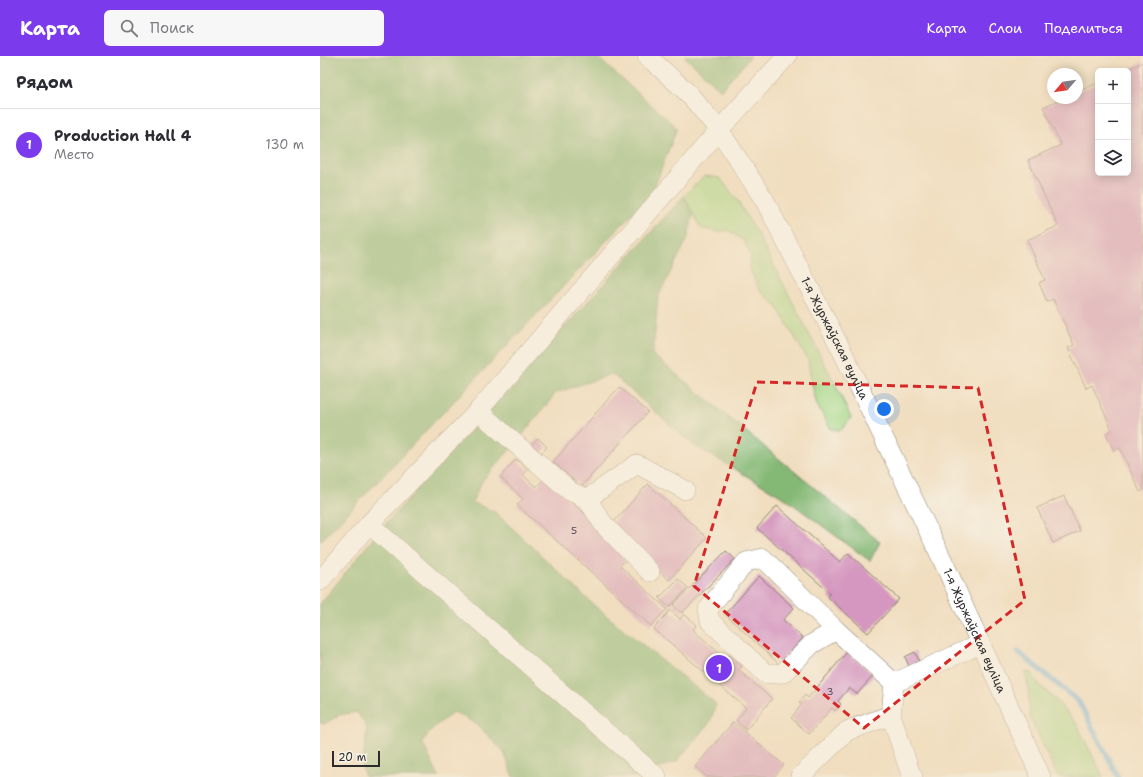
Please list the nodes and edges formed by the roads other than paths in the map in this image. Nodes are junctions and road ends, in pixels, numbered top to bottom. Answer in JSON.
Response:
{"nodes":[{"id":1,"x":647,"y":56,"type":"edge"},
{"id":2,"x":787,"y":56,"type":"edge"},
{"id":3,"x":719,"y":130,"type":"junction"},
{"id":4,"x":478,"y":411,"type":"junction"},
{"id":5,"x":685,"y":490,"type":"dead end"},
{"id":6,"x":587,"y":499,"type":"junction"},
{"id":7,"x":369,"y":524,"type":"junction"},
{"id":8,"x":650,"y":572,"type":"dead end"},
{"id":9,"x":320,"y":581,"type":"edge"},
{"id":10,"x":836,"y":630,"type":"junction"},
{"id":11,"x":980,"y":644,"type":"junction"},
{"id":12,"x":894,"y":683,"type":"junction"},
{"id":13,"x":891,"y":715,"type":"junction"},
{"id":14,"x":657,"y":777,"type":"edge"},
{"id":15,"x":800,"y":777,"type":"edge"},
{"id":16,"x":913,"y":777,"type":"edge"},
{"id":17,"x":1041,"y":777,"type":"edge"}],
"edges":[{"from":1,"to":3,"type":"street","name":"1-я Журжаўская вуліца"},
{"from":2,"to":3,"type":"street"},
{"from":3,"to":4,"type":"street"},
{"from":3,"to":11,"type":"street","name":"1-я Журжаўская вуліца"},
{"from":4,"to":6,"type":"street"},
{"from":4,"to":7,"type":"street"},
{"from":5,"to":6,"type":"street"},
{"from":6,"to":8,"type":"street"},
{"from":7,"to":9,"type":"street"},
{"from":7,"to":14,"type":"street"},
{"from":10,"to":10,"type":"street"},
{"from":10,"to":12,"type":"street"},
{"from":11,"to":12,"type":"street"},
{"from":11,"to":17,"type":"street","name":"1-я Журжаўская вуліца"},
{"from":12,"to":13,"type":"street"},
{"from":13,"to":15,"type":"street"},
{"from":13,"to":16,"type":"street"}]}
